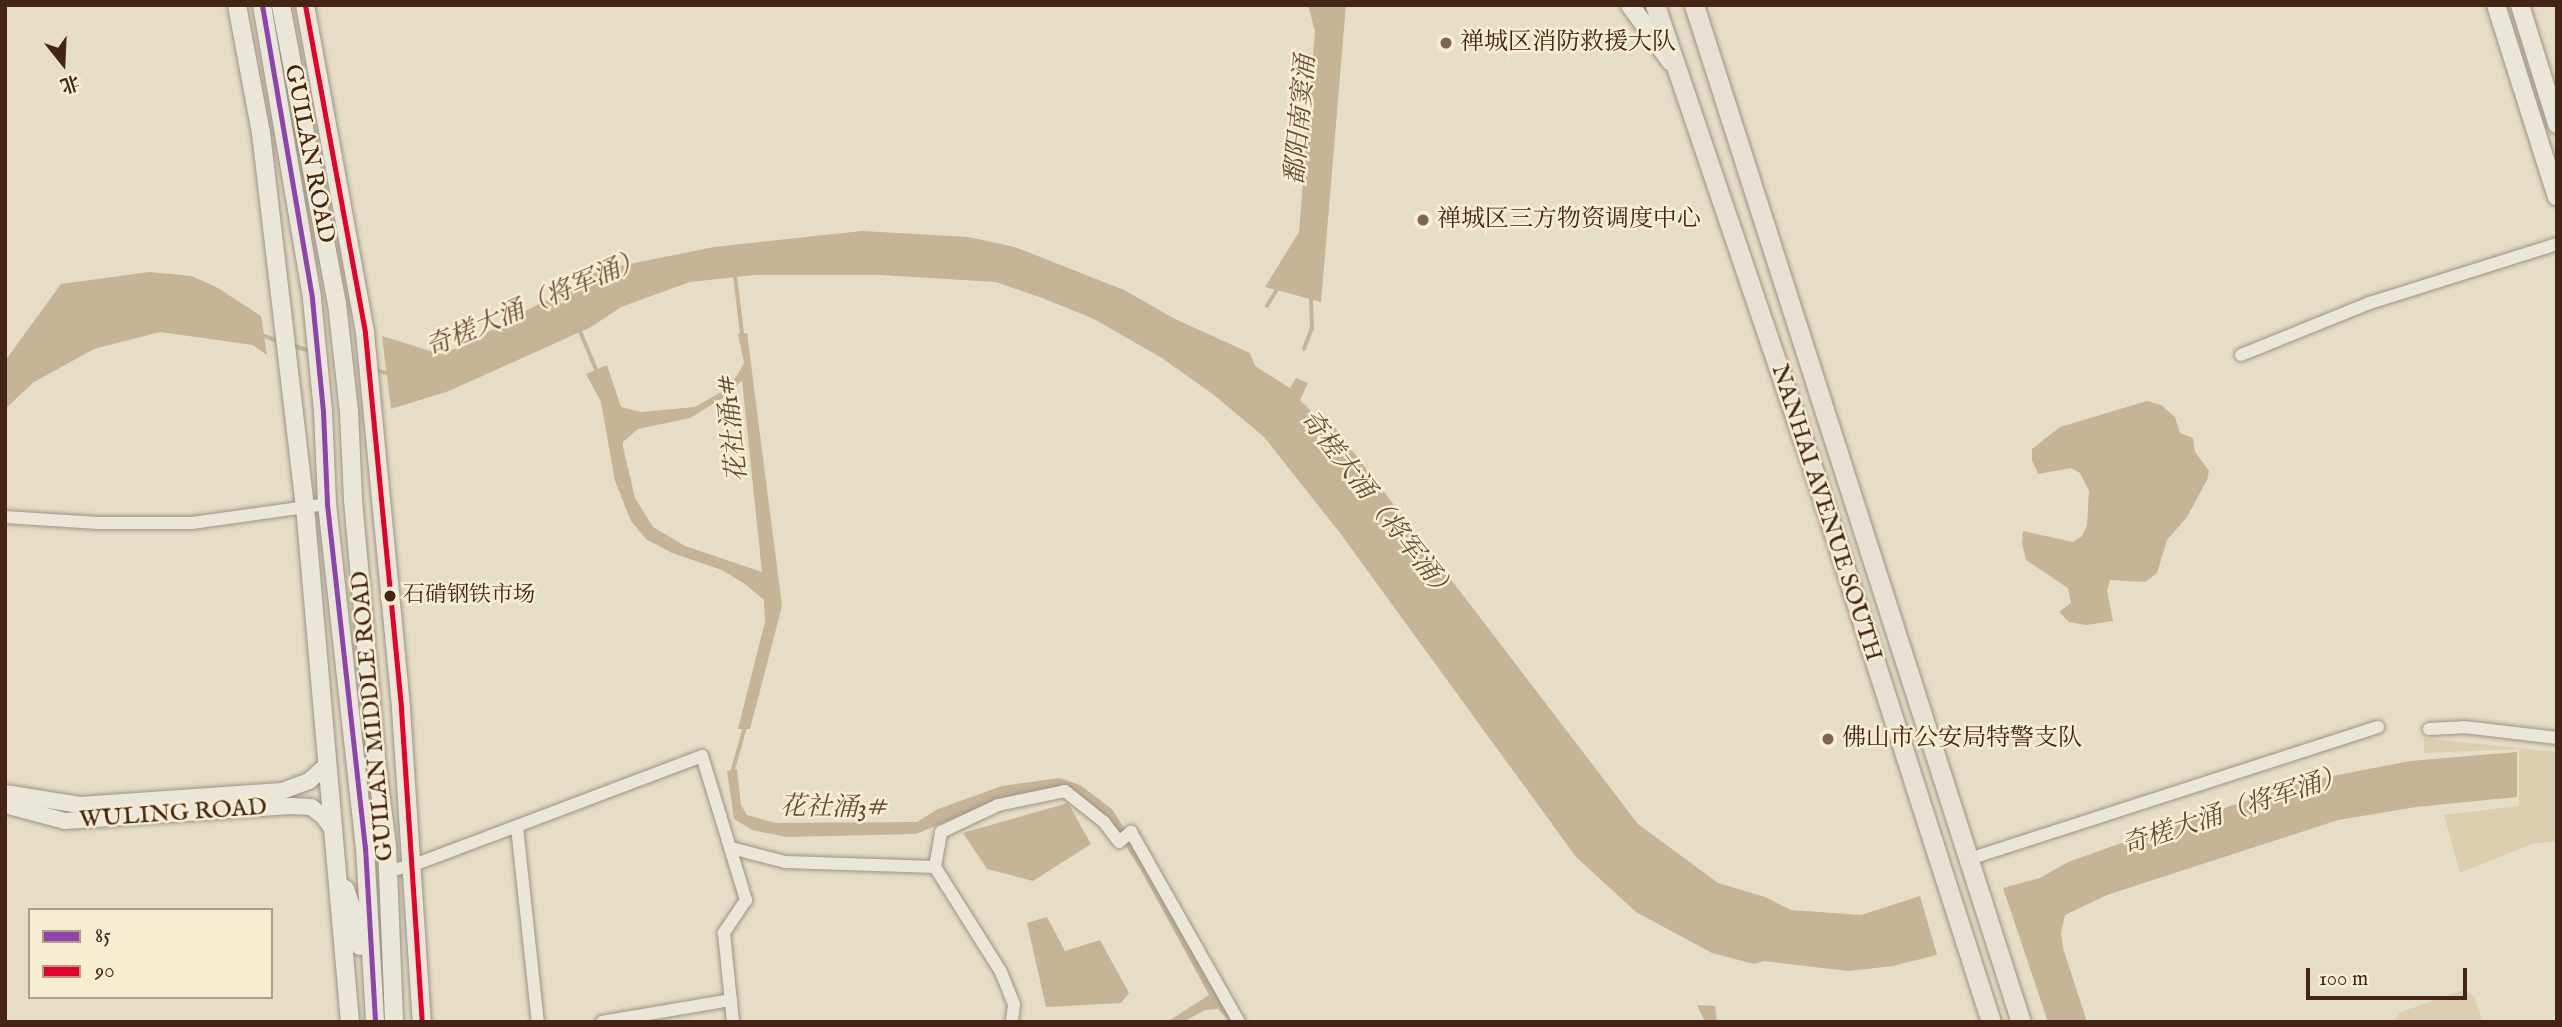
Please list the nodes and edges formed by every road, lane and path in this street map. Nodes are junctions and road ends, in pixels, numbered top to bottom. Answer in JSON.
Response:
{"nodes":[{"id":1,"x":237,"y":5,"type":"edge"},
{"id":2,"x":262,"y":5,"type":"edge"},
{"id":3,"x":281,"y":5,"type":"edge"},
{"id":4,"x":305,"y":5,"type":"edge"},
{"id":5,"x":1630,"y":5,"type":"edge"},
{"id":6,"x":1655,"y":5,"type":"edge"},
{"id":7,"x":2496,"y":5,"type":"edge"},
{"id":8,"x":2520,"y":5,"type":"edge"},
{"id":9,"x":1698,"y":10,"type":"edge"},
{"id":10,"x":1677,"y":70,"type":"junction"},
{"id":11,"x":2557,"y":124,"type":"edge"},
{"id":12,"x":2557,"y":198,"type":"edge"},
{"id":13,"x":2557,"y":244,"type":"edge"},
{"id":14,"x":2241,"y":355,"type":"dead end"},
{"id":15,"x":323,"y":411,"type":"joint"},
{"id":16,"x":349,"y":411,"type":"joint"},
{"id":17,"x":327,"y":504,"type":"junction"},
{"id":18,"x":305,"y":507,"type":"junction"},
{"id":19,"x":5,"y":517,"type":"edge"},
{"id":20,"x":334,"y":574,"type":"junction"},
{"id":21,"x":320,"y":678,"type":"junction"},
{"id":22,"x":2378,"y":727,"type":"dead end"},
{"id":23,"x":2429,"y":729,"type":"dead end"},
{"id":24,"x":2557,"y":738,"type":"edge"},
{"id":25,"x":327,"y":765,"type":"junction"},
{"id":26,"x":282,"y":791,"type":"junction"},
{"id":27,"x":5,"y":793,"type":"edge"},
{"id":28,"x":5,"y":805,"type":"edge"},
{"id":29,"x":274,"y":807,"type":"junction"},
{"id":30,"x":517,"y":827,"type":"junction"},
{"id":31,"x":333,"y":830,"type":"junction"},
{"id":32,"x":732,"y":848,"type":"junction"},
{"id":33,"x":1969,"y":859,"type":"junction"},
{"id":34,"x":336,"y":863,"type":"junction"},
{"id":35,"x":411,"y":866,"type":"junction"},
{"id":36,"x":935,"y":867,"type":"junction"},
{"id":37,"x":387,"y":871,"type":"junction"},
{"id":38,"x":373,"y":992,"type":"junction"},
{"id":39,"x":731,"y":1000,"type":"junction"},
{"id":40,"x":350,"y":1022,"type":"edge"},
{"id":41,"x":375,"y":1022,"type":"edge"},
{"id":42,"x":394,"y":1022,"type":"edge"},
{"id":43,"x":422,"y":1022,"type":"edge"},
{"id":44,"x":538,"y":1022,"type":"edge"},
{"id":45,"x":601,"y":1022,"type":"edge"},
{"id":46,"x":733,"y":1022,"type":"edge"},
{"id":47,"x":1012,"y":1022,"type":"edge"},
{"id":48,"x":1239,"y":1022,"type":"edge"},
{"id":49,"x":1991,"y":1022,"type":"edge"},
{"id":50,"x":2021,"y":1022,"type":"edge"}],
"edges":[{"from":1,"to":18,"type":"main road"},
{"from":2,"to":15,"type":"main road","name":"GUILAN ROAD"},
{"from":3,"to":16,"type":"main road","name":"GUILAN ROAD"},
{"from":4,"to":35,"type":"main road"},
{"from":5,"to":10,"type":"main road"},
{"from":6,"to":10,"type":"highway","name":"NANHAI AVENUE SOUTH"},
{"from":7,"to":12,"type":"main road"},
{"from":8,"to":11,"type":"main road"},
{"from":9,"to":33,"type":"highway","name":"NANHAI AVENUE SOUTH"},
{"from":10,"to":49,"type":"highway","name":"NANHAI AVENUE SOUTH"},
{"from":13,"to":14,"type":"street"},
{"from":15,"to":17,"type":"main road","name":"GUILAN MIDDLE ROAD"},
{"from":16,"to":37,"type":"main road","name":"GUILAN MIDDLE ROAD"},
{"from":17,"to":18,"type":"street"},
{"from":17,"to":20,"type":"main road","name":"GUILAN MIDDLE ROAD"},
{"from":18,"to":19,"type":"street"},
{"from":18,"to":21,"type":"main road"},
{"from":20,"to":21,"type":"main road"},
{"from":20,"to":38,"type":"main road","name":"GUILAN MIDDLE ROAD"},
{"from":21,"to":25,"type":"main road"},
{"from":22,"to":33,"type":"street"},
{"from":23,"to":24,"type":"street"},
{"from":25,"to":26,"type":"street","name":"WULING ROAD"},
{"from":25,"to":31,"type":"main road"},
{"from":26,"to":27,"type":"street","name":"WULING ROAD"},
{"from":26,"to":29,"type":"street"},
{"from":28,"to":29,"type":"street","name":"WULING ROAD"},
{"from":29,"to":31,"type":"street","name":"WULING ROAD"},
{"from":30,"to":32,"type":"street"},
{"from":30,"to":35,"type":"street"},
{"from":30,"to":44,"type":"street"},
{"from":31,"to":34,"type":"main road"},
{"from":32,"to":36,"type":"street"},
{"from":32,"to":39,"type":"street"},
{"from":33,"to":50,"type":"highway","name":"NANHAI AVENUE SOUTH"},
{"from":34,"to":38,"type":"main road"},
{"from":34,"to":40,"type":"main road"},
{"from":35,"to":37,"type":"street"},
{"from":35,"to":43,"type":"main road"},
{"from":36,"to":47,"type":"street"},
{"from":36,"to":48,"type":"street"},
{"from":37,"to":42,"type":"main road","name":"GUILAN MIDDLE ROAD"},
{"from":38,"to":41,"type":"main road","name":"GUILAN MIDDLE ROAD"},
{"from":39,"to":45,"type":"street"},
{"from":39,"to":46,"type":"street"}]}
